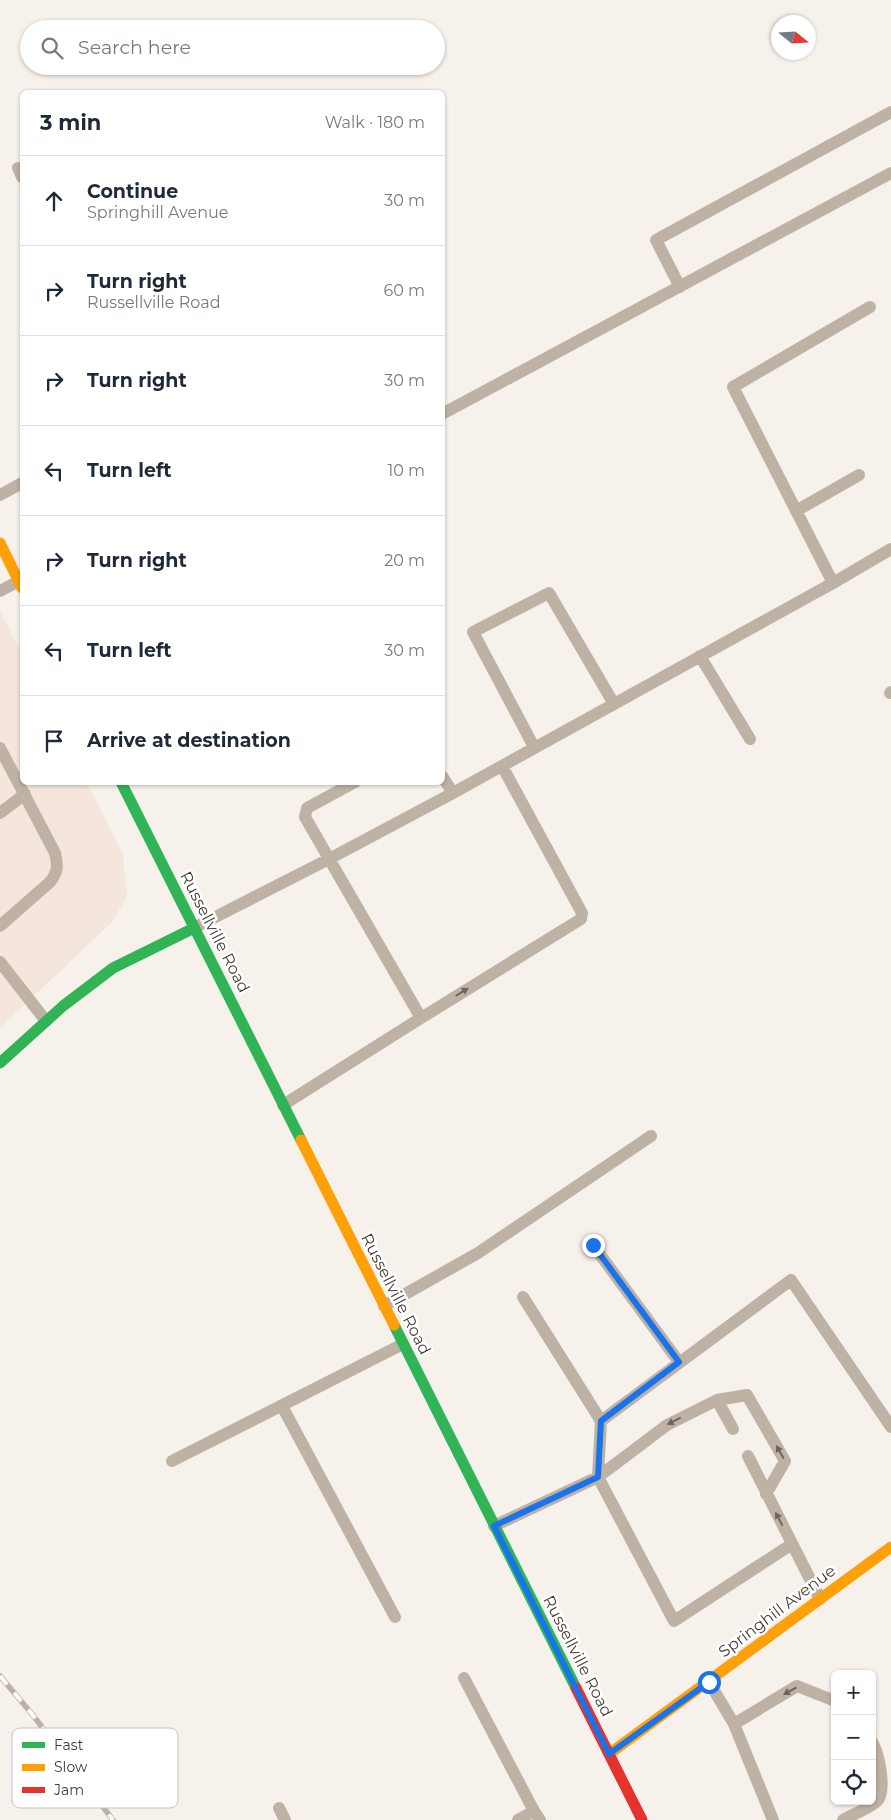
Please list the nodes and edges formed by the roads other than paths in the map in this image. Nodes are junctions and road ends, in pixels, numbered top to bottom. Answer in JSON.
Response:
{"nodes":[{"id":1,"x":891,"y":112,"type":"edge"},
{"id":2,"x":891,"y":173,"type":"edge"},
{"id":3,"x":680,"y":287,"type":"junction"},
{"id":4,"x":870,"y":307,"type":"dead end"},
{"id":5,"x":445,"y":412,"type":"edge"},
{"id":6,"x":859,"y":475,"type":"dead end"},
{"id":7,"x":20,"y":485,"type":"edge"},
{"id":8,"x":0,"y":495,"type":"edge"},
{"id":9,"x":796,"y":511,"type":"junction"},
{"id":10,"x":0,"y":543,"type":"edge"},
{"id":11,"x":891,"y":549,"type":"edge"},
{"id":12,"x":20,"y":582,"type":"edge"},
{"id":13,"x":833,"y":583,"type":"junction"},
{"id":14,"x":20,"y":584,"type":"edge"},
{"id":15,"x":0,"y":591,"type":"edge"},
{"id":16,"x":700,"y":656,"type":"junction"},
{"id":17,"x":614,"y":704,"type":"junction"},
{"id":18,"x":750,"y":739,"type":"dead end"},
{"id":19,"x":534,"y":747,"type":"junction"},
{"id":20,"x":0,"y":748,"type":"edge"},
{"id":21,"x":502,"y":766,"type":"junction"},
{"id":22,"x":445,"y":780,"type":"edge"},
{"id":23,"x":20,"y":785,"type":"edge"},
{"id":24,"x":20,"y":785,"type":"edge"},
{"id":25,"x":122,"y":785,"type":"edge"},
{"id":26,"x":349,"y":785,"type":"edge"},
{"id":27,"x":453,"y":792,"type":"junction"},
{"id":28,"x":25,"y":794,"type":"junction"},
{"id":29,"x":0,"y":813,"type":"edge"},
{"id":30,"x":329,"y":859,"type":"junction"},
{"id":31,"x":0,"y":926,"type":"edge"},
{"id":32,"x":194,"y":928,"type":"junction"},
{"id":33,"x":0,"y":962,"type":"edge"},
{"id":34,"x":421,"y":1018,"type":"junction"},
{"id":35,"x":46,"y":1021,"type":"junction"},
{"id":36,"x":0,"y":1063,"type":"edge"},
{"id":37,"x":283,"y":1105,"type":"junction"},
{"id":38,"x":651,"y":1136,"type":"dead end"},
{"id":39,"x":593,"y":1245,"type":"dead end"},
{"id":40,"x":523,"y":1297,"type":"dead end"},
{"id":41,"x":384,"y":1306,"type":"junction"},
{"id":42,"x":403,"y":1344,"type":"junction"},
{"id":43,"x":679,"y":1362,"type":"junction"},
{"id":44,"x":718,"y":1400,"type":"junction"},
{"id":45,"x":282,"y":1406,"type":"junction"},
{"id":46,"x":601,"y":1421,"type":"junction"},
{"id":47,"x":891,"y":1427,"type":"edge"},
{"id":48,"x":732,"y":1429,"type":"dead end"},
{"id":49,"x":748,"y":1456,"type":"dead end"},
{"id":50,"x":172,"y":1461,"type":"dead end"},
{"id":51,"x":598,"y":1477,"type":"junction"},
{"id":52,"x":766,"y":1494,"type":"junction"},
{"id":53,"x":494,"y":1526,"type":"junction"},
{"id":54,"x":792,"y":1544,"type":"junction"},
{"id":55,"x":891,"y":1547,"type":"edge"},
{"id":56,"x":820,"y":1599,"type":"junction"},
{"id":57,"x":395,"y":1617,"type":"dead end"},
{"id":58,"x":464,"y":1678,"type":"dead end"},
{"id":59,"x":709,"y":1682,"type":"junction"},
{"id":60,"x":831,"y":1699,"type":"edge"},
{"id":61,"x":734,"y":1724,"type":"junction"},
{"id":62,"x":876,"y":1747,"type":"edge"},
{"id":63,"x":609,"y":1754,"type":"junction"},
{"id":64,"x":279,"y":1808,"type":"dead end"},
{"id":65,"x":537,"y":1816,"type":"edge"},
{"id":66,"x":285,"y":1820,"type":"edge"},
{"id":67,"x":518,"y":1820,"type":"edge"},
{"id":68,"x":642,"y":1820,"type":"edge"},
{"id":69,"x":773,"y":1820,"type":"edge"},
{"id":70,"x":843,"y":1820,"type":"edge"}],
"edges":[{"from":1,"to":3,"type":"lane"},
{"from":2,"to":3,"type":"lane"},
{"from":3,"to":5,"type":"lane"},
{"from":4,"to":9,"type":"lane"},
{"from":6,"to":9,"type":"lane"},
{"from":7,"to":8,"type":"lane"},
{"from":9,"to":13,"type":"lane"},
{"from":10,"to":12,"type":"main road"},
{"from":11,"to":13,"type":"lane"},
{"from":13,"to":16,"type":"lane"},
{"from":14,"to":15,"type":"lane"},
{"from":16,"to":17,"type":"lane"},
{"from":16,"to":18,"type":"lane"},
{"from":17,"to":19,"type":"lane"},
{"from":17,"to":19,"type":"lane"},
{"from":19,"to":21,"type":"lane"},
{"from":20,"to":23,"type":"lane"},
{"from":21,"to":27,"type":"lane"},
{"from":34,"to":21,"type":"lane","one_way":true},
{"from":22,"to":27,"type":"lane"},
{"from":24,"to":28,"type":"lane"},
{"from":25,"to":32,"type":"main road","name":"Russellville Road"},
{"from":26,"to":30,"type":"lane"},
{"from":27,"to":30,"type":"lane"},
{"from":28,"to":29,"type":"lane"},
{"from":28,"to":31,"type":"lane"},
{"from":30,"to":32,"type":"lane"},
{"from":30,"to":34,"type":"lane"},
{"from":32,"to":35,"type":"main road"},
{"from":32,"to":37,"type":"main road","name":"Russellville Road"},
{"from":33,"to":35,"type":"lane"},
{"from":34,"to":37,"type":"lane"},
{"from":35,"to":36,"type":"main road"},
{"from":37,"to":41,"type":"main road","name":"Russellville Road"},
{"from":38,"to":41,"type":"lane"},
{"from":39,"to":43,"type":"lane"},
{"from":40,"to":46,"type":"lane"},
{"from":41,"to":42,"type":"main road","name":"Russellville Road"},
{"from":42,"to":45,"type":"lane"},
{"from":42,"to":53,"type":"main road","name":"Russellville Road"},
{"from":43,"to":46,"type":"lane"},
{"from":43,"to":47,"type":"lane"},
{"from":44,"to":48,"type":"lane"},
{"from":44,"to":51,"type":"lane","one_way":true},
{"from":52,"to":44,"type":"lane","one_way":true},
{"from":45,"to":50,"type":"lane"},
{"from":45,"to":57,"type":"lane"},
{"from":46,"to":51,"type":"lane"},
{"from":49,"to":52,"type":"lane"},
{"from":51,"to":53,"type":"lane"},
{"from":51,"to":54,"type":"lane"},
{"from":54,"to":52,"type":"lane","one_way":true},
{"from":53,"to":63,"type":"main road","name":"Russellville Road"},
{"from":54,"to":56,"type":"lane"},
{"from":55,"to":56,"type":"main road","name":"Springhill Avenue"},
{"from":56,"to":59,"type":"main road","name":"Springhill Avenue"},
{"from":58,"to":65,"type":"lane"},
{"from":59,"to":61,"type":"lane"},
{"from":59,"to":63,"type":"main road","name":"Springhill Avenue"},
{"from":60,"to":61,"type":"lane","one_way":true},
{"from":61,"to":69,"type":"lane"},
{"from":62,"to":70,"type":"lane"},
{"from":63,"to":68,"type":"main road","name":"Russellville Road"},
{"from":64,"to":66,"type":"lane"},
{"from":65,"to":67,"type":"lane"}]}
